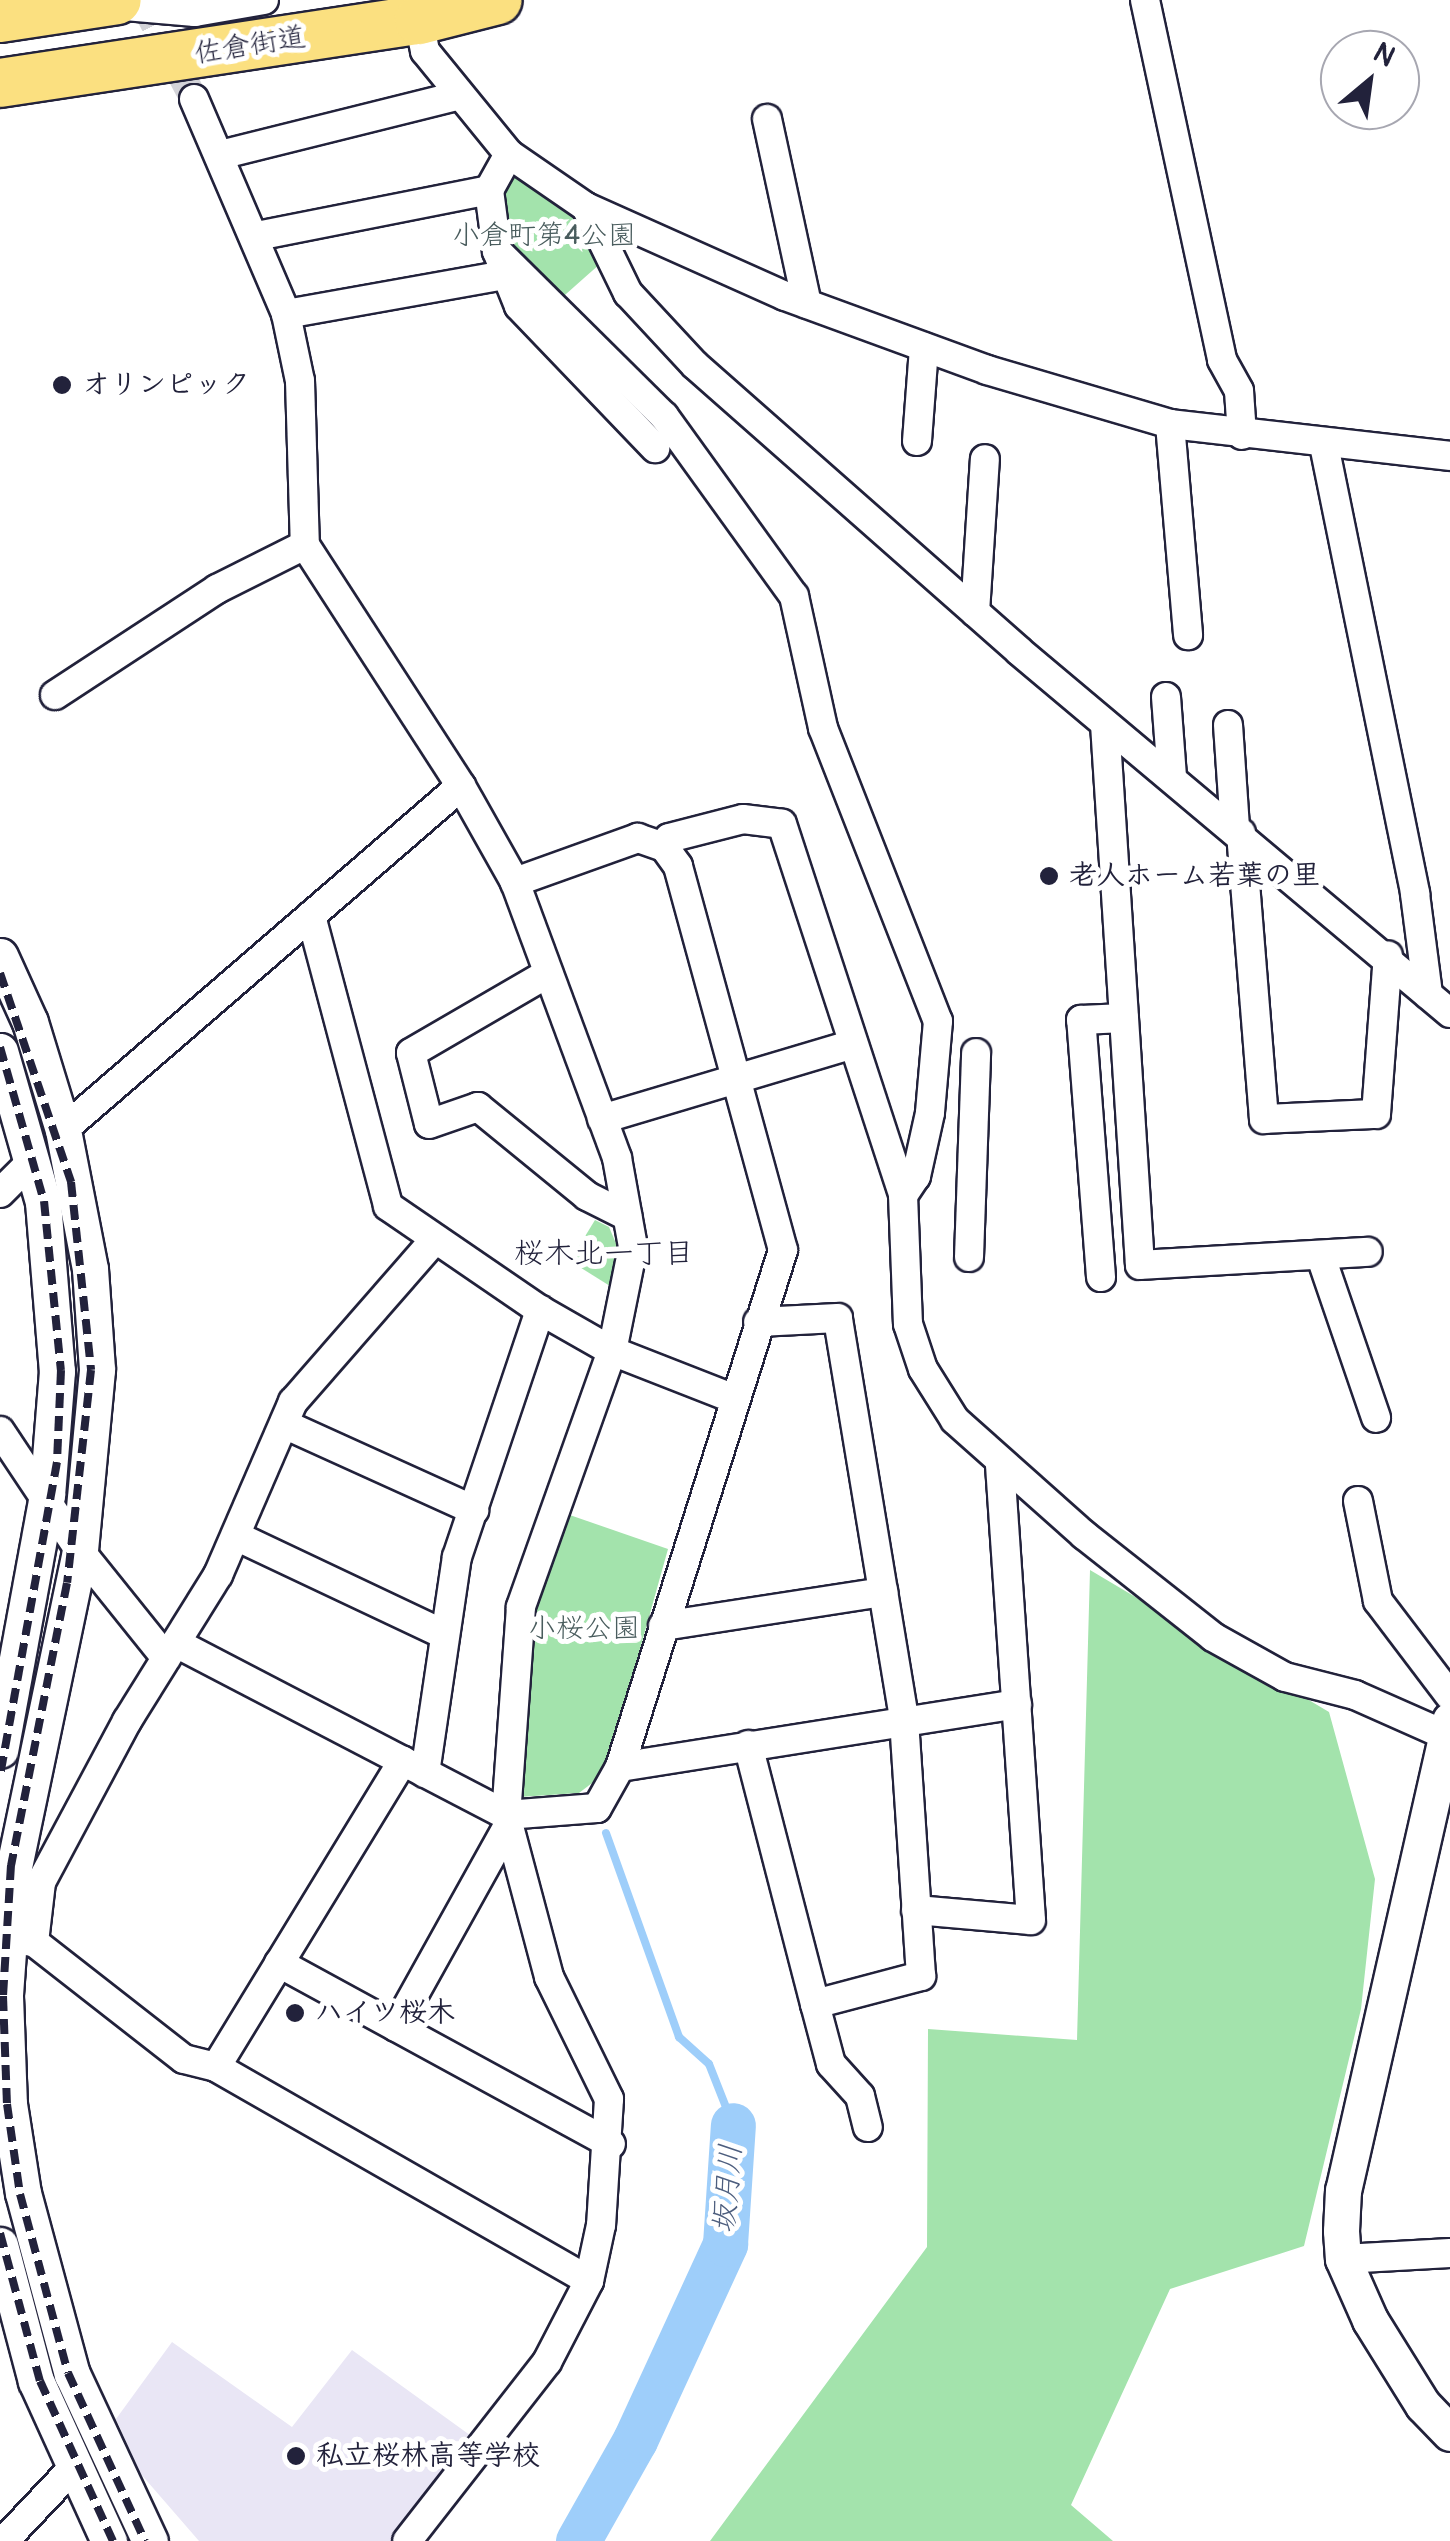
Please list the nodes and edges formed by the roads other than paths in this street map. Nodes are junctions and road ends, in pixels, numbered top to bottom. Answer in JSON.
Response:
{"nodes":[{"id":1,"x":264,"y":0,"type":"edge"},
{"id":2,"x":498,"y":0,"type":"edge"},
{"id":3,"x":1145,"y":0,"type":"edge"},
{"id":4,"x":106,"y":2,"type":"edge"},
{"id":5,"x":417,"y":10,"type":"edge"},
{"id":6,"x":0,"y":18,"type":"edge"},
{"id":7,"x":0,"y":83,"type":"edge"},
{"id":8,"x":457,"y":96,"type":"junction"},
{"id":9,"x":194,"y":99,"type":"tunnel mouth"},
{"id":10,"x":768,"y":120,"type":"dead end"},
{"id":11,"x":508,"y":154,"type":"junction"},
{"id":12,"x":220,"y":155,"type":"junction"},
{"id":13,"x":489,"y":190,"type":"junction"},
{"id":14,"x":586,"y":207,"type":"junction"},
{"id":15,"x":257,"y":236,"type":"junction"},
{"id":16,"x":500,"y":263,"type":"junction"},
{"id":17,"x":806,"y":304,"type":"junction"},
{"id":18,"x":286,"y":314,"type":"junction"},
{"id":19,"x":924,"y":347,"type":"junction"},
{"id":20,"x":1170,"y":424,"type":"junction"},
{"id":21,"x":1242,"y":434,"type":"junction"},
{"id":22,"x":917,"y":441,"type":"dead end"},
{"id":23,"x":1324,"y":445,"type":"junction"},
{"id":24,"x":655,"y":448,"type":"dead end"},
{"id":25,"x":1450,"y":456,"type":"edge"},
{"id":26,"x":986,"y":459,"type":"dead end"},
{"id":27,"x":306,"y":545,"type":"junction"},
{"id":28,"x":974,"y":612,"type":"junction"},
{"id":29,"x":1188,"y":635,"type":"dead end"},
{"id":30,"x":55,"y":695,"type":"dead end"},
{"id":31,"x":1166,"y":697,"type":"dead end"},
{"id":32,"x":1105,"y":724,"type":"junction"},
{"id":33,"x":1228,"y":725,"type":"dead end"},
{"id":34,"x":1172,"y":777,"type":"junction"},
{"id":35,"x":462,"y":786,"type":"junction"},
{"id":36,"x":1238,"y":830,"type":"junction"},
{"id":37,"x":664,"y":847,"type":"junction"},
{"id":38,"x":514,"y":882,"type":"junction"},
{"id":39,"x":311,"y":916,"type":"junction"},
{"id":40,"x":0,"y":956,"type":"edge"},
{"id":41,"x":1388,"y":956,"type":"junction"},
{"id":42,"x":546,"y":975,"type":"junction"},
{"id":43,"x":1428,"y":994,"type":"junction"},
{"id":44,"x":1450,"y":1012,"type":"edge"},
{"id":45,"x":1124,"y":1018,"type":"junction"},
{"id":46,"x":852,"y":1044,"type":"junction"},
{"id":47,"x":0,"y":1051,"type":"edge"},
{"id":48,"x":976,"y":1053,"type":"dead end"},
{"id":49,"x":736,"y":1078,"type":"junction"},
{"id":50,"x":602,"y":1119,"type":"junction"},
{"id":51,"x":63,"y":1130,"type":"junction"},
{"id":52,"x":34,"y":1159,"type":"junction"},
{"id":53,"x":0,"y":1194,"type":"edge"},
{"id":54,"x":903,"y":1195,"type":"junction"},
{"id":55,"x":627,"y":1216,"type":"junction"},
{"id":56,"x":435,"y":1239,"type":"junction"},
{"id":57,"x":1368,"y":1252,"type":"dead end"},
{"id":58,"x":969,"y":1257,"type":"dead end"},
{"id":59,"x":1322,"y":1257,"type":"junction"},
{"id":60,"x":1100,"y":1277,"type":"dead end"},
{"id":61,"x":540,"y":1310,"type":"junction"},
{"id":62,"x":758,"y":1322,"type":"junction"},
{"id":63,"x":612,"y":1351,"type":"junction"},
{"id":64,"x":732,"y":1398,"type":"junction"},
{"id":65,"x":1376,"y":1418,"type":"dead end"},
{"id":66,"x":284,"y":1424,"type":"junction"},
{"id":67,"x":0,"y":1431,"type":"edge"},
{"id":68,"x":1000,"y":1464,"type":"junction"},
{"id":69,"x":47,"y":1495,"type":"junction"},
{"id":70,"x":1358,"y":1501,"type":"dead end"},
{"id":71,"x":474,"y":1510,"type":"junction"},
{"id":72,"x":236,"y":1536,"type":"junction"},
{"id":73,"x":80,"y":1550,"type":"junction"},
{"id":74,"x":884,"y":1592,"type":"junction"},
{"id":75,"x":663,"y":1626,"type":"junction"},
{"id":76,"x":443,"y":1634,"type":"junction"},
{"id":77,"x":171,"y":1650,"type":"junction"},
{"id":78,"x":1450,"y":1696,"type":"edge"},
{"id":79,"x":1018,"y":1704,"type":"junction"},
{"id":80,"x":904,"y":1718,"type":"junction"},
{"id":81,"x":1446,"y":1727,"type":"edge"},
{"id":82,"x":748,"y":1744,"type":"junction"},
{"id":83,"x":0,"y":1750,"type":"edge"},
{"id":84,"x":620,"y":1766,"type":"junction"},
{"id":85,"x":414,"y":1767,"type":"junction"},
{"id":86,"x":508,"y":1819,"type":"junction"},
{"id":87,"x":916,"y":1910,"type":"junction"},
{"id":88,"x":14,"y":1940,"type":"edge"},
{"id":89,"x":279,"y":1964,"type":"junction"},
{"id":90,"x":815,"y":2004,"type":"junction"},
{"id":91,"x":396,"y":2028,"type":"junction"},
{"id":92,"x":216,"y":2067,"type":"junction"},
{"id":93,"x":868,"y":2127,"type":"dead end"},
{"id":94,"x":611,"y":2144,"type":"junction"},
{"id":95,"x":0,"y":2245,"type":"edge"},
{"id":96,"x":1450,"y":2253,"type":"edge"},
{"id":97,"x":1343,"y":2259,"type":"junction"},
{"id":98,"x":589,"y":2281,"type":"junction"},
{"id":99,"x":1450,"y":2434,"type":"edge"},
{"id":100,"x":72,"y":2468,"type":"junction"},
{"id":101,"x":4,"y":2541,"type":"edge"},
{"id":102,"x":109,"y":2541,"type":"edge"},
{"id":103,"x":150,"y":2541,"type":"edge"},
{"id":104,"x":407,"y":2541,"type":"edge"}],
"edges":[{"from":1,"to":4,"type":"street"},
{"from":2,"to":5,"type":"highway","name":"佐倉街道"},
{"from":3,"to":21,"type":"street"},
{"from":4,"to":6,"type":"highway"},
{"from":5,"to":7,"type":"highway","name":"佐倉街道"},
{"from":5,"to":8,"type":"street"},
{"from":8,"to":11,"type":"street"},
{"from":8,"to":12,"type":"street"},
{"from":9,"to":12,"type":"street"},
{"from":10,"to":17,"type":"street"},
{"from":11,"to":13,"type":"street"},
{"from":11,"to":14,"type":"street"},
{"from":12,"to":15,"type":"street"},
{"from":13,"to":15,"type":"street"},
{"from":13,"to":16,"type":"street"},
{"from":14,"to":17,"type":"street"},
{"from":14,"to":28,"type":"street"},
{"from":15,"to":18,"type":"street"},
{"from":16,"to":18,"type":"street"},
{"from":16,"to":24,"type":"street"},
{"from":16,"to":54,"type":"street"},
{"from":17,"to":19,"type":"street"},
{"from":18,"to":27,"type":"street"},
{"from":19,"to":20,"type":"street"},
{"from":19,"to":22,"type":"street"},
{"from":20,"to":21,"type":"street"},
{"from":20,"to":29,"type":"street"},
{"from":21,"to":23,"type":"street"},
{"from":23,"to":25,"type":"street"},
{"from":23,"to":43,"type":"street"},
{"from":26,"to":28,"type":"street"},
{"from":27,"to":30,"type":"street"},
{"from":27,"to":35,"type":"street"},
{"from":28,"to":32,"type":"street"},
{"from":31,"to":34,"type":"street"},
{"from":32,"to":34,"type":"street"},
{"from":32,"to":45,"type":"street"},
{"from":33,"to":36,"type":"street"},
{"from":34,"to":36,"type":"street"},
{"from":35,"to":38,"type":"street"},
{"from":35,"to":39,"type":"street"},
{"from":36,"to":41,"type":"street"},
{"from":36,"to":41,"type":"street"},
{"from":37,"to":38,"type":"street"},
{"from":37,"to":46,"type":"street"},
{"from":37,"to":49,"type":"street"},
{"from":38,"to":42,"type":"street"},
{"from":39,"to":51,"type":"street"},
{"from":39,"to":56,"type":"street"},
{"from":40,"to":51,"type":"street"},
{"from":41,"to":43,"type":"street"},
{"from":42,"to":50,"type":"street"},
{"from":42,"to":55,"type":"street"},
{"from":43,"to":44,"type":"street"},
{"from":45,"to":59,"type":"street"},
{"from":45,"to":60,"type":"street"},
{"from":46,"to":49,"type":"street"},
{"from":46,"to":54,"type":"street"},
{"from":47,"to":52,"type":"street"},
{"from":48,"to":58,"type":"street"},
{"from":49,"to":50,"type":"street"},
{"from":49,"to":62,"type":"street"},
{"from":50,"to":55,"type":"street"},
{"from":51,"to":73,"type":"street"},
{"from":52,"to":53,"type":"street"},
{"from":52,"to":69,"type":"street"},
{"from":54,"to":68,"type":"street"},
{"from":55,"to":63,"type":"street"},
{"from":56,"to":61,"type":"street"},
{"from":56,"to":66,"type":"street"},
{"from":57,"to":59,"type":"street"},
{"from":59,"to":65,"type":"street"},
{"from":61,"to":63,"type":"street"},
{"from":61,"to":71,"type":"street"},
{"from":62,"to":64,"type":"street"},
{"from":62,"to":74,"type":"street"},
{"from":63,"to":64,"type":"street"},
{"from":63,"to":86,"type":"street"},
{"from":64,"to":75,"type":"street"},
{"from":66,"to":71,"type":"street"},
{"from":66,"to":72,"type":"street"},
{"from":67,"to":69,"type":"street"},
{"from":68,"to":79,"type":"street"},
{"from":68,"to":81,"type":"street"},
{"from":69,"to":73,"type":"street"},
{"from":69,"to":83,"type":"street"},
{"from":70,"to":78,"type":"street"},
{"from":71,"to":76,"type":"street"},
{"from":72,"to":76,"type":"street"},
{"from":72,"to":77,"type":"street"},
{"from":73,"to":77,"type":"street"},
{"from":73,"to":88,"type":"street"},
{"from":74,"to":75,"type":"street"},
{"from":74,"to":80,"type":"street"},
{"from":75,"to":84,"type":"street"},
{"from":76,"to":85,"type":"street"},
{"from":77,"to":85,"type":"street"},
{"from":77,"to":88,"type":"street"},
{"from":79,"to":80,"type":"street"},
{"from":79,"to":87,"type":"street"},
{"from":80,"to":82,"type":"street"},
{"from":80,"to":87,"type":"street"},
{"from":81,"to":97,"type":"street"},
{"from":82,"to":84,"type":"street"},
{"from":82,"to":90,"type":"street"},
{"from":84,"to":86,"type":"street"},
{"from":85,"to":86,"type":"street"},
{"from":85,"to":89,"type":"street"},
{"from":86,"to":91,"type":"street"},
{"from":86,"to":94,"type":"street"},
{"from":87,"to":90,"type":"street"},
{"from":88,"to":92,"type":"street"},
{"from":88,"to":103,"type":"street"},
{"from":89,"to":91,"type":"street"},
{"from":89,"to":92,"type":"street"},
{"from":90,"to":93,"type":"street"},
{"from":91,"to":94,"type":"street"},
{"from":92,"to":98,"type":"street"},
{"from":94,"to":98,"type":"street"},
{"from":95,"to":100,"type":"street"},
{"from":96,"to":97,"type":"street"},
{"from":97,"to":99,"type":"street"},
{"from":98,"to":104,"type":"street"},
{"from":100,"to":101,"type":"street"},
{"from":100,"to":102,"type":"street"}]}
